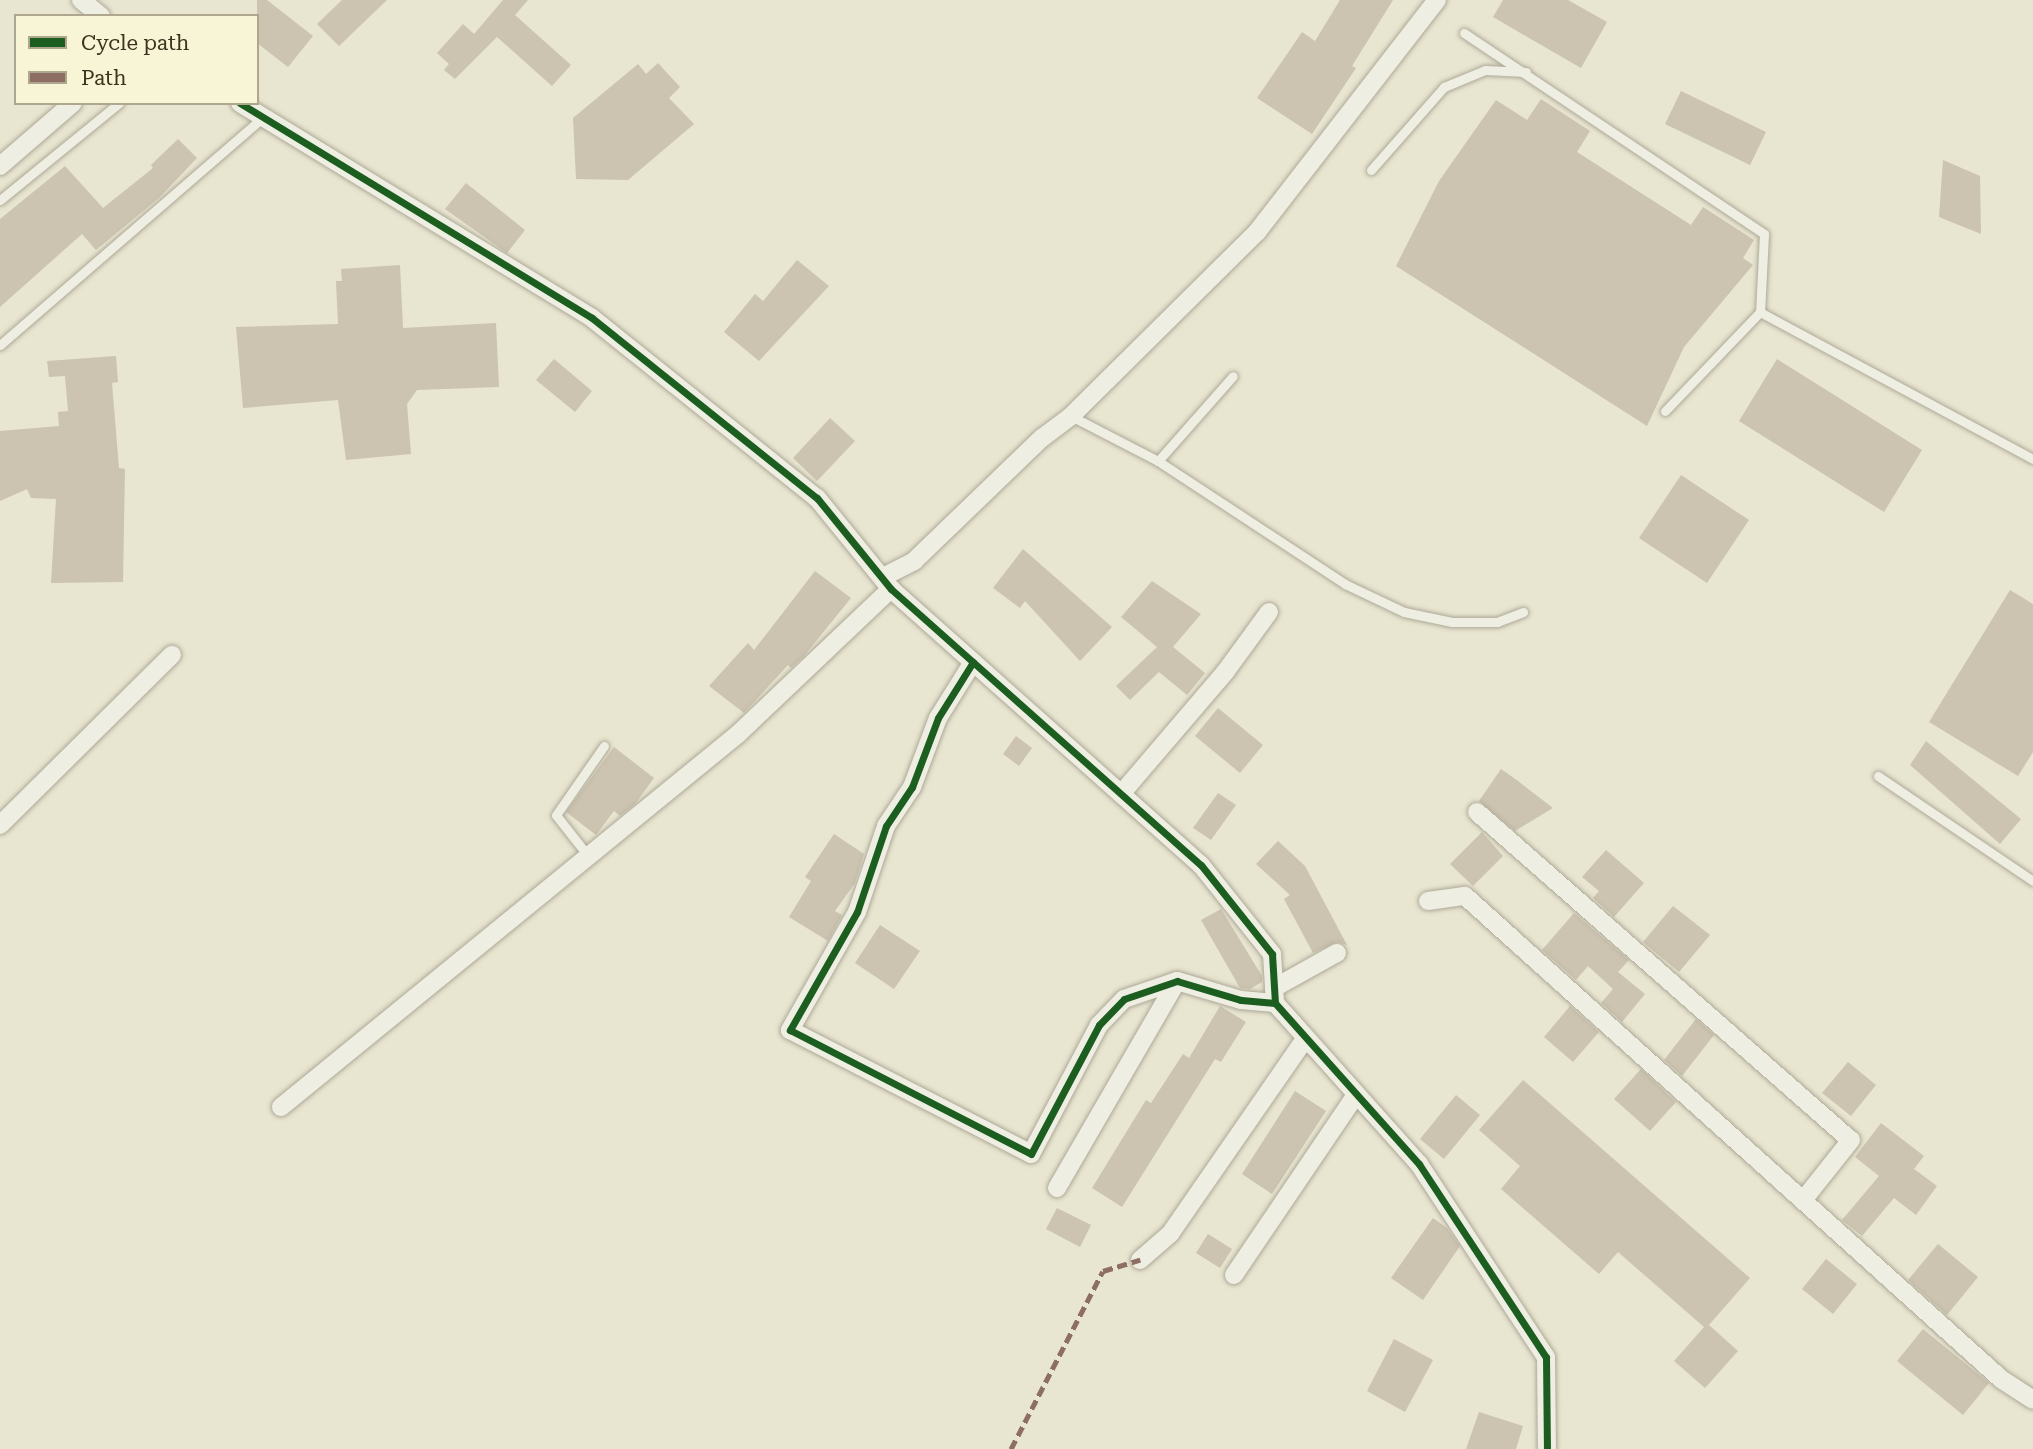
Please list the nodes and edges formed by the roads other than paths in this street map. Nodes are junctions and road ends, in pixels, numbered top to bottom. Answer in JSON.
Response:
{"nodes":[{"id":1,"x":81,"y":0,"type":"edge"},
{"id":2,"x":1437,"y":0,"type":"edge"},
{"id":3,"x":98,"y":14,"type":"edge"},
{"id":4,"x":1464,"y":33,"type":"dead end"},
{"id":5,"x":1528,"y":72,"type":"junction"},
{"id":6,"x":71,"y":105,"type":"edge"},
{"id":7,"x":117,"y":105,"type":"edge"},
{"id":8,"x":243,"y":105,"type":"edge"},
{"id":9,"x":263,"y":117,"type":"junction"},
{"id":10,"x":0,"y":166,"type":"edge"},
{"id":11,"x":1371,"y":170,"type":"dead end"},
{"id":12,"x":0,"y":200,"type":"edge"},
{"id":13,"x":1760,"y":312,"type":"junction"},
{"id":14,"x":0,"y":345,"type":"edge"},
{"id":15,"x":1233,"y":376,"type":"dead end"},
{"id":16,"x":1665,"y":411,"type":"dead end"},
{"id":17,"x":1071,"y":416,"type":"junction"},
{"id":18,"x":2033,"y":460,"type":"edge"},
{"id":19,"x":1158,"y":461,"type":"junction"},
{"id":20,"x":888,"y":583,"type":"junction"},
{"id":21,"x":1269,"y":612,"type":"dead end"},
{"id":22,"x":1523,"y":612,"type":"dead end"},
{"id":23,"x":172,"y":655,"type":"dead end"},
{"id":24,"x":973,"y":662,"type":"junction"},
{"id":25,"x":604,"y":746,"type":"dead end"},
{"id":26,"x":1878,"y":776,"type":"dead end"},
{"id":27,"x":1121,"y":794,"type":"junction"},
{"id":28,"x":1477,"y":812,"type":"dead end"},
{"id":29,"x":0,"y":825,"type":"edge"},
{"id":30,"x":589,"y":857,"type":"junction"},
{"id":31,"x":2033,"y":881,"type":"edge"},
{"id":32,"x":1428,"y":901,"type":"dead end"},
{"id":33,"x":1337,"y":953,"type":"dead end"},
{"id":34,"x":1177,"y":981,"type":"junction"},
{"id":35,"x":1275,"y":995,"type":"junction"},
{"id":36,"x":1306,"y":1039,"type":"junction"},
{"id":37,"x":1356,"y":1095,"type":"junction"},
{"id":38,"x":281,"y":1107,"type":"dead end"},
{"id":39,"x":1057,"y":1188,"type":"dead end"},
{"id":40,"x":1804,"y":1199,"type":"junction"},
{"id":41,"x":1140,"y":1260,"type":"dead end"},
{"id":42,"x":1234,"y":1275,"type":"dead end"},
{"id":43,"x":2033,"y":1400,"type":"edge"},
{"id":44,"x":1548,"y":1449,"type":"edge"}],
"edges":[{"from":1,"to":3,"type":"street"},
{"from":2,"to":17,"type":"street"},
{"from":4,"to":5,"type":"lane"},
{"from":5,"to":11,"type":"lane"},
{"from":5,"to":13,"type":"lane"},
{"from":6,"to":10,"type":"street"},
{"from":7,"to":12,"type":"lane"},
{"from":8,"to":9,"type":"street"},
{"from":9,"to":14,"type":"lane"},
{"from":9,"to":20,"type":"street"},
{"from":13,"to":16,"type":"lane"},
{"from":13,"to":18,"type":"lane"},
{"from":15,"to":19,"type":"lane"},
{"from":17,"to":19,"type":"lane"},
{"from":17,"to":20,"type":"street"},
{"from":19,"to":22,"type":"lane"},
{"from":20,"to":24,"type":"street"},
{"from":20,"to":30,"type":"street"},
{"from":21,"to":27,"type":"street"},
{"from":23,"to":29,"type":"street"},
{"from":24,"to":27,"type":"street"},
{"from":24,"to":34,"type":"street"},
{"from":25,"to":30,"type":"lane"},
{"from":26,"to":31,"type":"lane"},
{"from":27,"to":35,"type":"street"},
{"from":28,"to":40,"type":"street"},
{"from":30,"to":38,"type":"street"},
{"from":32,"to":40,"type":"street"},
{"from":33,"to":35,"type":"street"},
{"from":34,"to":35,"type":"street"},
{"from":34,"to":39,"type":"street"},
{"from":35,"to":36,"type":"street"},
{"from":36,"to":37,"type":"street"},
{"from":36,"to":41,"type":"street"},
{"from":37,"to":42,"type":"street"},
{"from":37,"to":44,"type":"street"},
{"from":40,"to":43,"type":"street"}]}
